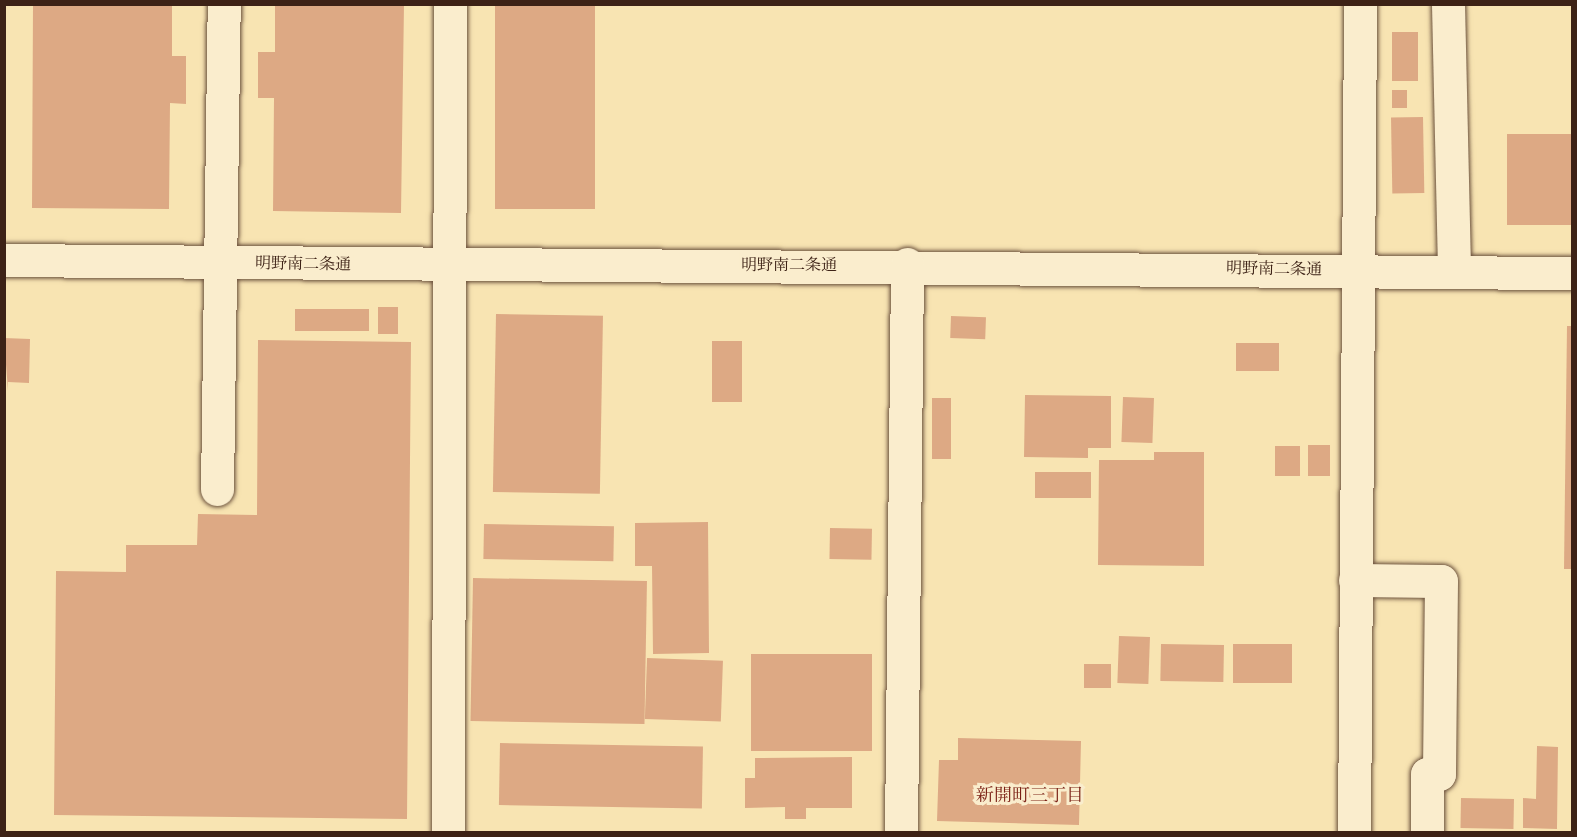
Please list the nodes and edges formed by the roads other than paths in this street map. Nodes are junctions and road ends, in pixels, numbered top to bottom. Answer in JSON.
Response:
{"nodes":[{"id":1,"x":224,"y":4,"type":"edge"},
{"id":2,"x":450,"y":4,"type":"edge"},
{"id":3,"x":1360,"y":4,"type":"edge"},
{"id":4,"x":1448,"y":4,"type":"edge"},
{"id":5,"x":4,"y":260,"type":"edge"},
{"id":6,"x":224,"y":262,"type":"junction"},
{"id":7,"x":907,"y":264,"type":"junction"},
{"id":8,"x":449,"y":265,"type":"junction"},
{"id":9,"x":1358,"y":270,"type":"junction"},
{"id":10,"x":1454,"y":271,"type":"junction"},
{"id":11,"x":1572,"y":273,"type":"edge"},
{"id":12,"x":217,"y":489,"type":"dead end"},
{"id":13,"x":1356,"y":580,"type":"junction"},
{"id":14,"x":448,"y":832,"type":"edge"},
{"id":15,"x":901,"y":832,"type":"edge"},
{"id":16,"x":1354,"y":832,"type":"edge"},
{"id":17,"x":1427,"y":832,"type":"edge"}],
"edges":[{"from":1,"to":6,"type":"street"},
{"from":2,"to":8,"type":"street"},
{"from":3,"to":9,"type":"street"},
{"from":4,"to":10,"type":"street"},
{"from":5,"to":6,"type":"street","name":"明野南二条通"},
{"from":6,"to":8,"type":"street","name":"明野南二条通"},
{"from":6,"to":12,"type":"street"},
{"from":7,"to":8,"type":"street","name":"明野南二条通"},
{"from":7,"to":9,"type":"street","name":"明野南二条通"},
{"from":7,"to":15,"type":"street"},
{"from":8,"to":14,"type":"street"},
{"from":9,"to":10,"type":"street","name":"明野南二条通"},
{"from":9,"to":13,"type":"street"},
{"from":10,"to":11,"type":"street","name":"明野南二条通"},
{"from":13,"to":16,"type":"street"},
{"from":13,"to":17,"type":"street"}]}
